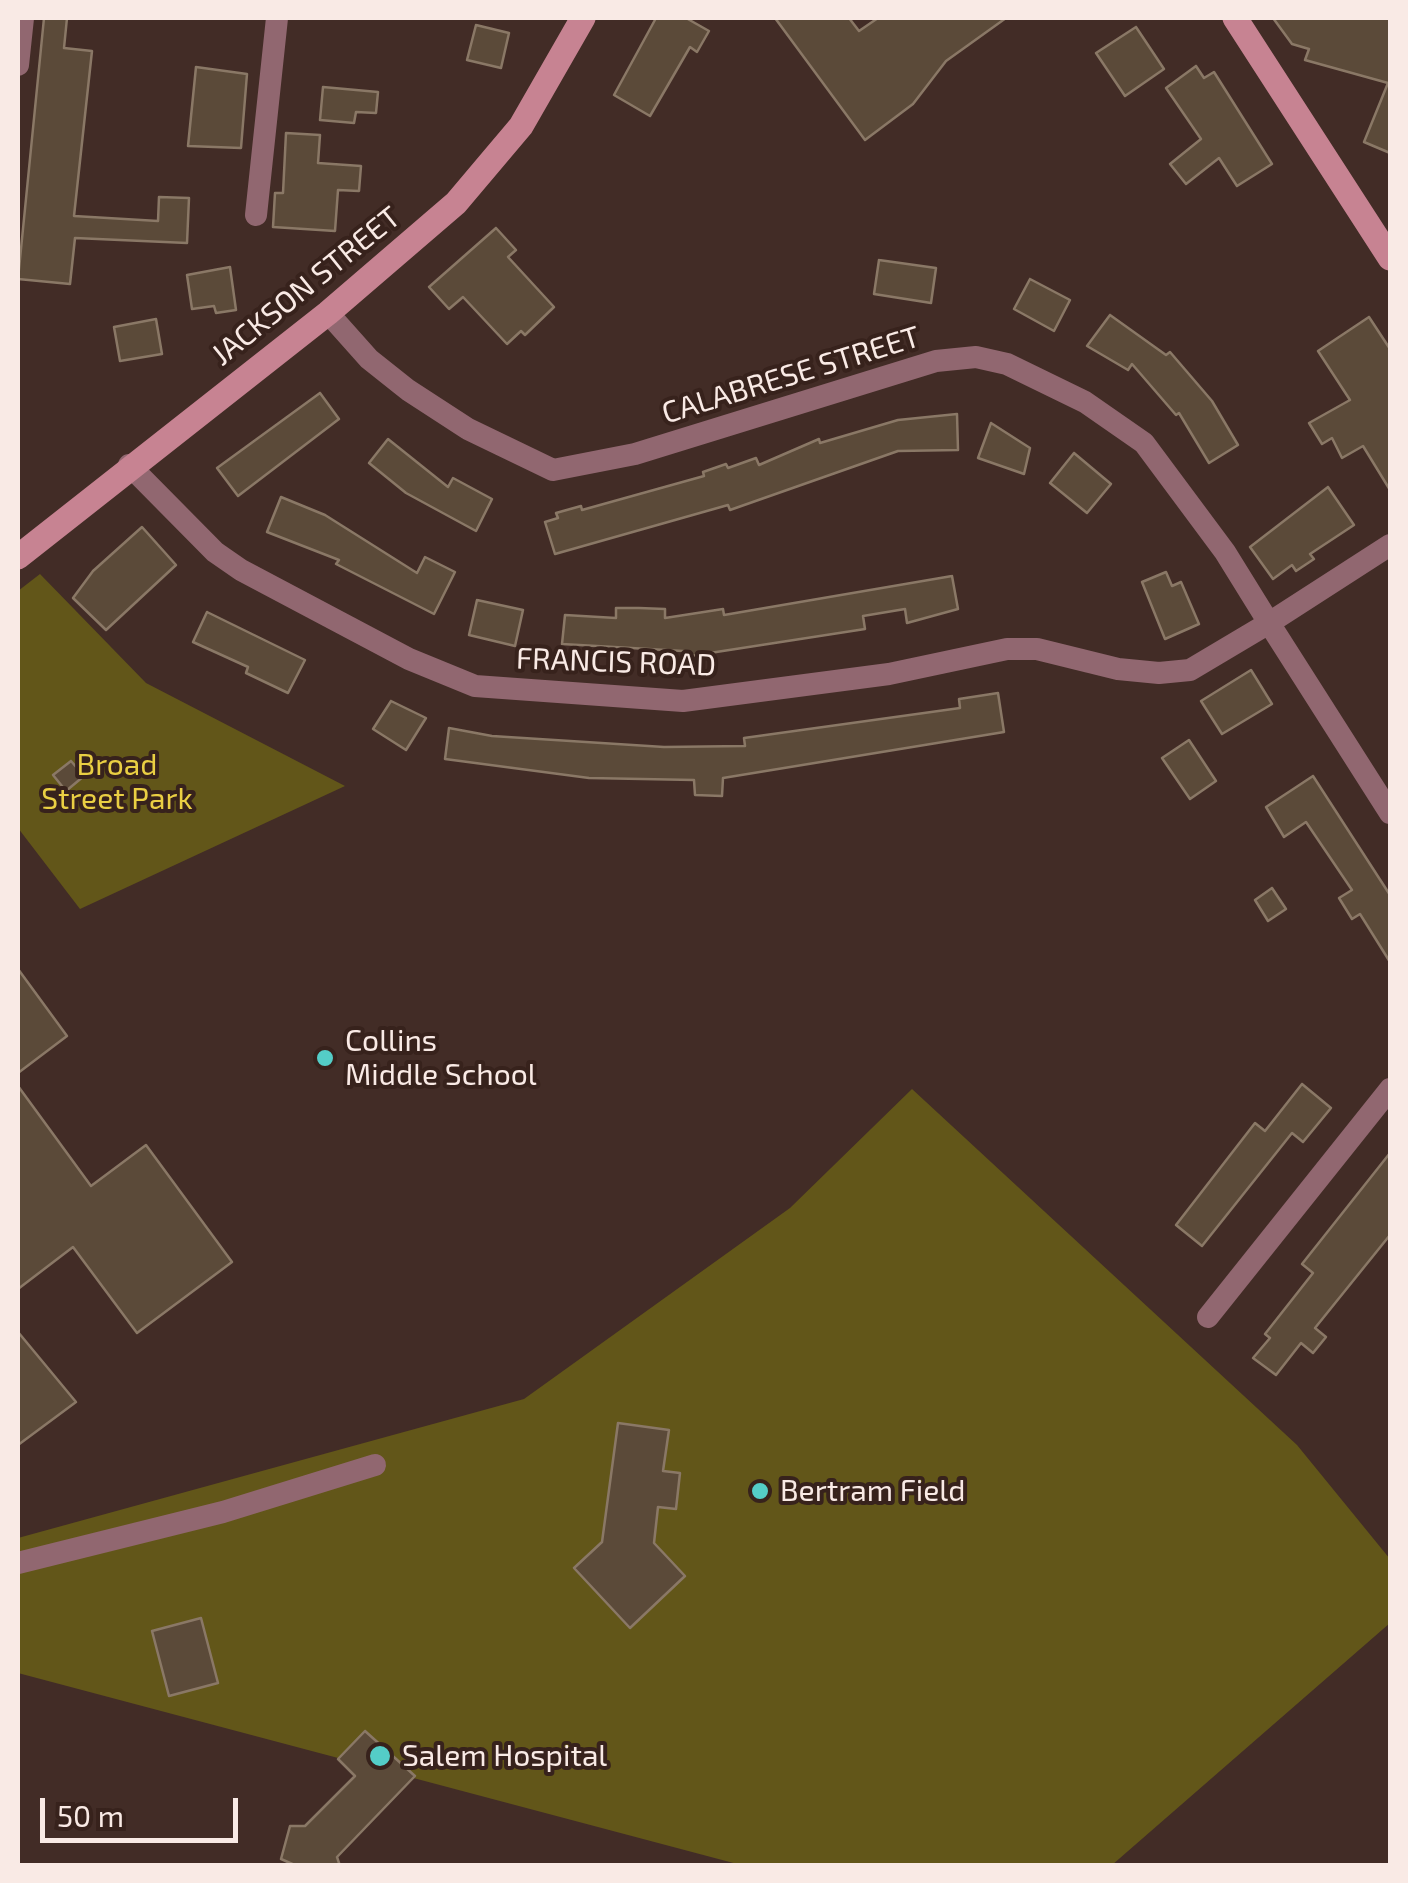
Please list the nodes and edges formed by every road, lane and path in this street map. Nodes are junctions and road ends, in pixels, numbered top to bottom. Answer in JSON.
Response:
{"nodes":[{"id":1,"x":22,"y":18,"type":"edge"},
{"id":2,"x":277,"y":18,"type":"edge"},
{"id":3,"x":583,"y":18,"type":"edge"},
{"id":4,"x":1235,"y":18,"type":"edge"},
{"id":5,"x":18,"y":65,"type":"edge"},
{"id":6,"x":256,"y":215,"type":"dead end"},
{"id":7,"x":1390,"y":258,"type":"edge"},
{"id":8,"x":328,"y":313,"type":"junction"},
{"id":9,"x":130,"y":464,"type":"junction"},
{"id":10,"x":1390,"y":545,"type":"edge"},
{"id":11,"x":18,"y":557,"type":"edge"},
{"id":12,"x":1269,"y":623,"type":"junction"},
{"id":13,"x":1390,"y":813,"type":"edge"},
{"id":14,"x":1390,"y":1090,"type":"edge"},
{"id":15,"x":1208,"y":1317,"type":"dead end"},
{"id":16,"x":375,"y":1465,"type":"dead end"},
{"id":17,"x":18,"y":1563,"type":"edge"}],
"edges":[{"from":1,"to":5,"type":"street"},
{"from":2,"to":6,"type":"street"},
{"from":3,"to":8,"type":"main road","name":"JACKSON STREET"},
{"from":4,"to":7,"type":"main road"},
{"from":8,"to":9,"type":"main road","name":"JACKSON STREET"},
{"from":8,"to":12,"type":"street","name":"CALABRESE STREET"},
{"from":9,"to":11,"type":"main road","name":"JACKSON STREET"},
{"from":9,"to":12,"type":"street","name":"FRANCIS ROAD"},
{"from":10,"to":12,"type":"street","name":"FRANCIS ROAD"},
{"from":12,"to":13,"type":"street","name":"CALABRESE STREET"},
{"from":14,"to":15,"type":"street"},
{"from":16,"to":17,"type":"street"}]}
